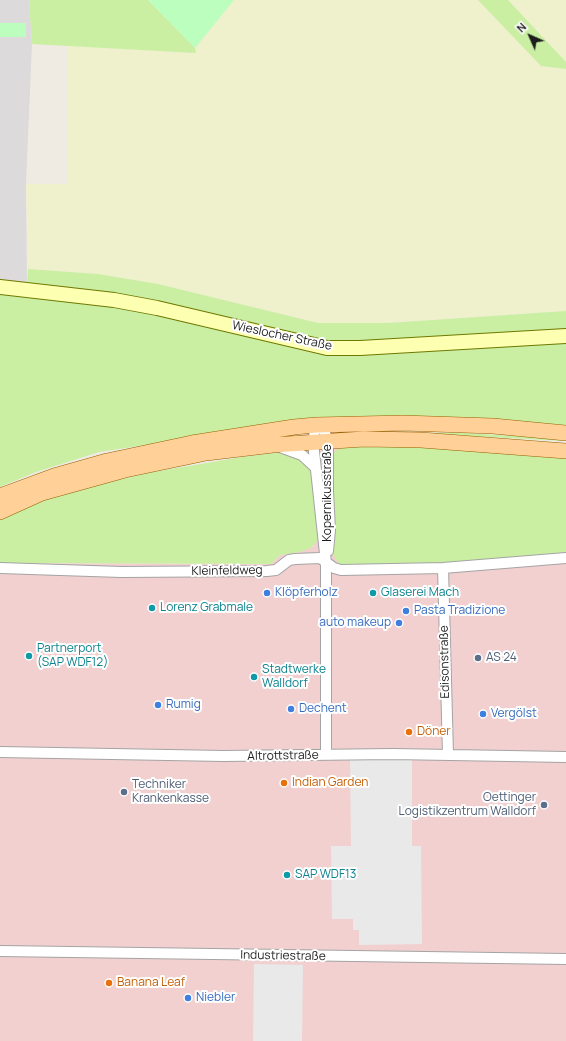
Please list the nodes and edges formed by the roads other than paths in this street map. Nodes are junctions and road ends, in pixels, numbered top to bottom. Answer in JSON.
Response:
{"nodes":[{"id":1,"x":0,"y":287,"type":"edge"},
{"id":2,"x":566,"y":336,"type":"edge"},
{"id":3,"x":319,"y":425,"type":"junction"},
{"id":4,"x":566,"y":433,"type":"edge"},
{"id":5,"x":328,"y":440,"type":"junction"},
{"id":6,"x":313,"y":442,"type":"junction"},
{"id":7,"x":273,"y":445,"type":"junction"},
{"id":8,"x":566,"y":451,"type":"edge"},
{"id":9,"x":315,"y":467,"type":"junction"},
{"id":10,"x":0,"y":496,"type":"edge"},
{"id":11,"x":0,"y":512,"type":"edge"},
{"id":12,"x":566,"y":558,"type":"edge"},
{"id":13,"x":326,"y":563,"type":"junction"},
{"id":14,"x":0,"y":568,"type":"edge"},
{"id":15,"x":443,"y":568,"type":"junction"},
{"id":16,"x":0,"y":752,"type":"edge"},
{"id":17,"x":326,"y":755,"type":"junction"},
{"id":18,"x":448,"y":755,"type":"junction"},
{"id":19,"x":566,"y":757,"type":"edge"},
{"id":20,"x":0,"y":951,"type":"edge"},
{"id":21,"x":566,"y":959,"type":"edge"}],
"edges":[{"from":1,"to":2,"type":"street","name":"Wieslocher Straße"},
{"from":3,"to":4,"type":"main road"},
{"from":3,"to":5,"type":"street","name":"Kopernikusstraße"},
{"from":3,"to":6,"type":"street","name":"Kopernikusstraße"},
{"from":3,"to":10,"type":"main road"},
{"from":5,"to":6,"type":"main road"},
{"from":5,"to":8,"type":"main road"},
{"from":5,"to":13,"type":"street","name":"Kopernikusstraße"},
{"from":6,"to":7,"type":"main road"},
{"from":6,"to":9,"type":"street","name":"Kopernikusstraße"},
{"from":7,"to":9,"type":"street","name":"Kopernikusstraße"},
{"from":7,"to":11,"type":"main road"},
{"from":9,"to":13,"type":"street","name":"Kopernikusstraße"},
{"from":12,"to":15,"type":"street","name":"Kleinfeldweg"},
{"from":13,"to":14,"type":"street","name":"Kleinfeldweg"},
{"from":13,"to":15,"type":"street","name":"Kleinfeldweg"},
{"from":13,"to":17,"type":"street","name":"Kopernikusstraße"},
{"from":15,"to":18,"type":"street","name":"Edisonstraße"},
{"from":16,"to":17,"type":"street","name":"Altrottstraße"},
{"from":17,"to":18,"type":"street","name":"Altrottstraße"},
{"from":18,"to":19,"type":"street","name":"Altrottstraße"},
{"from":20,"to":21,"type":"street","name":"Industriestraße"}]}
